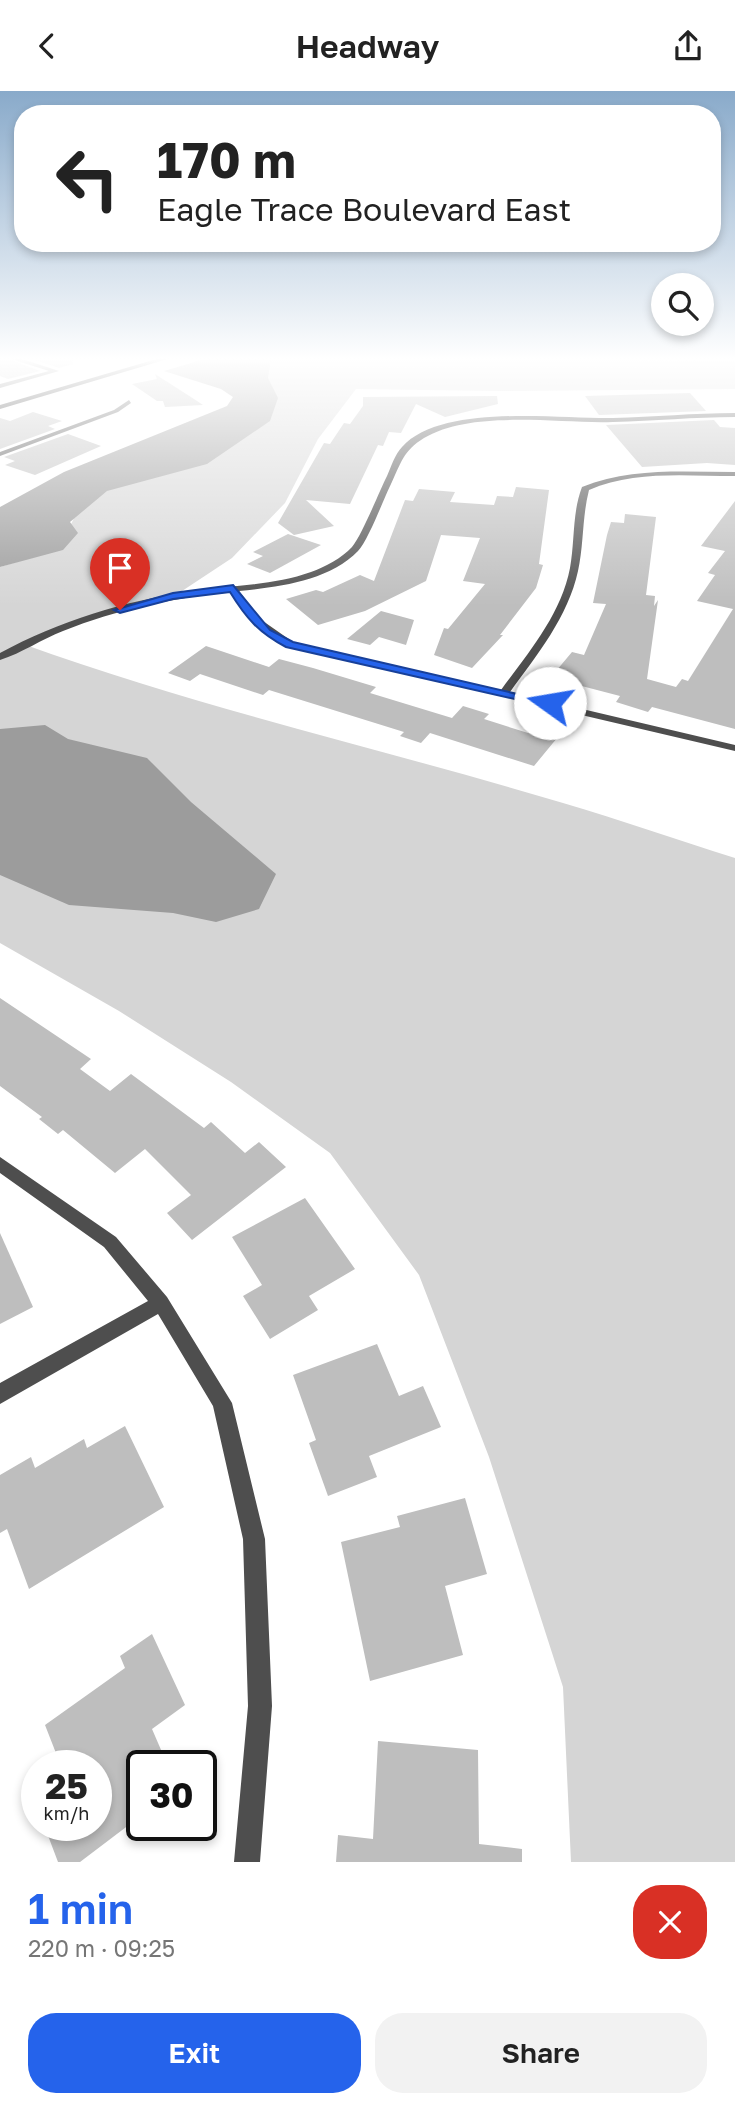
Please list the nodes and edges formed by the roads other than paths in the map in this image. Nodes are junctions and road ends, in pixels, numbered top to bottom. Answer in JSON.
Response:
{"nodes":[{"id":1,"x":36,"y":441,"type":"edge"},
{"id":2,"x":414,"y":441,"type":"edge"},
{"id":3,"x":0,"y":454,"type":"edge"},
{"id":4,"x":735,"y":474,"type":"edge"},
{"id":5,"x":233,"y":588,"type":"junction"},
{"id":6,"x":0,"y":657,"type":"edge"},
{"id":7,"x":504,"y":692,"type":"junction"},
{"id":8,"x":735,"y":748,"type":"edge"},
{"id":9,"x":0,"y":1164,"type":"edge"},
{"id":10,"x":161,"y":1303,"type":"junction"},
{"id":11,"x":0,"y":1394,"type":"edge"},
{"id":12,"x":247,"y":1862,"type":"edge"}],
"edges":[{"from":1,"to":3,"type":"street"},
{"from":2,"to":5,"type":"street"},
{"from":4,"to":7,"type":"street"},
{"from":5,"to":6,"type":"street"},
{"from":5,"to":7,"type":"street"},
{"from":7,"to":8,"type":"street"},
{"from":9,"to":10,"type":"street"},
{"from":10,"to":11,"type":"street"},
{"from":10,"to":12,"type":"street"}]}
